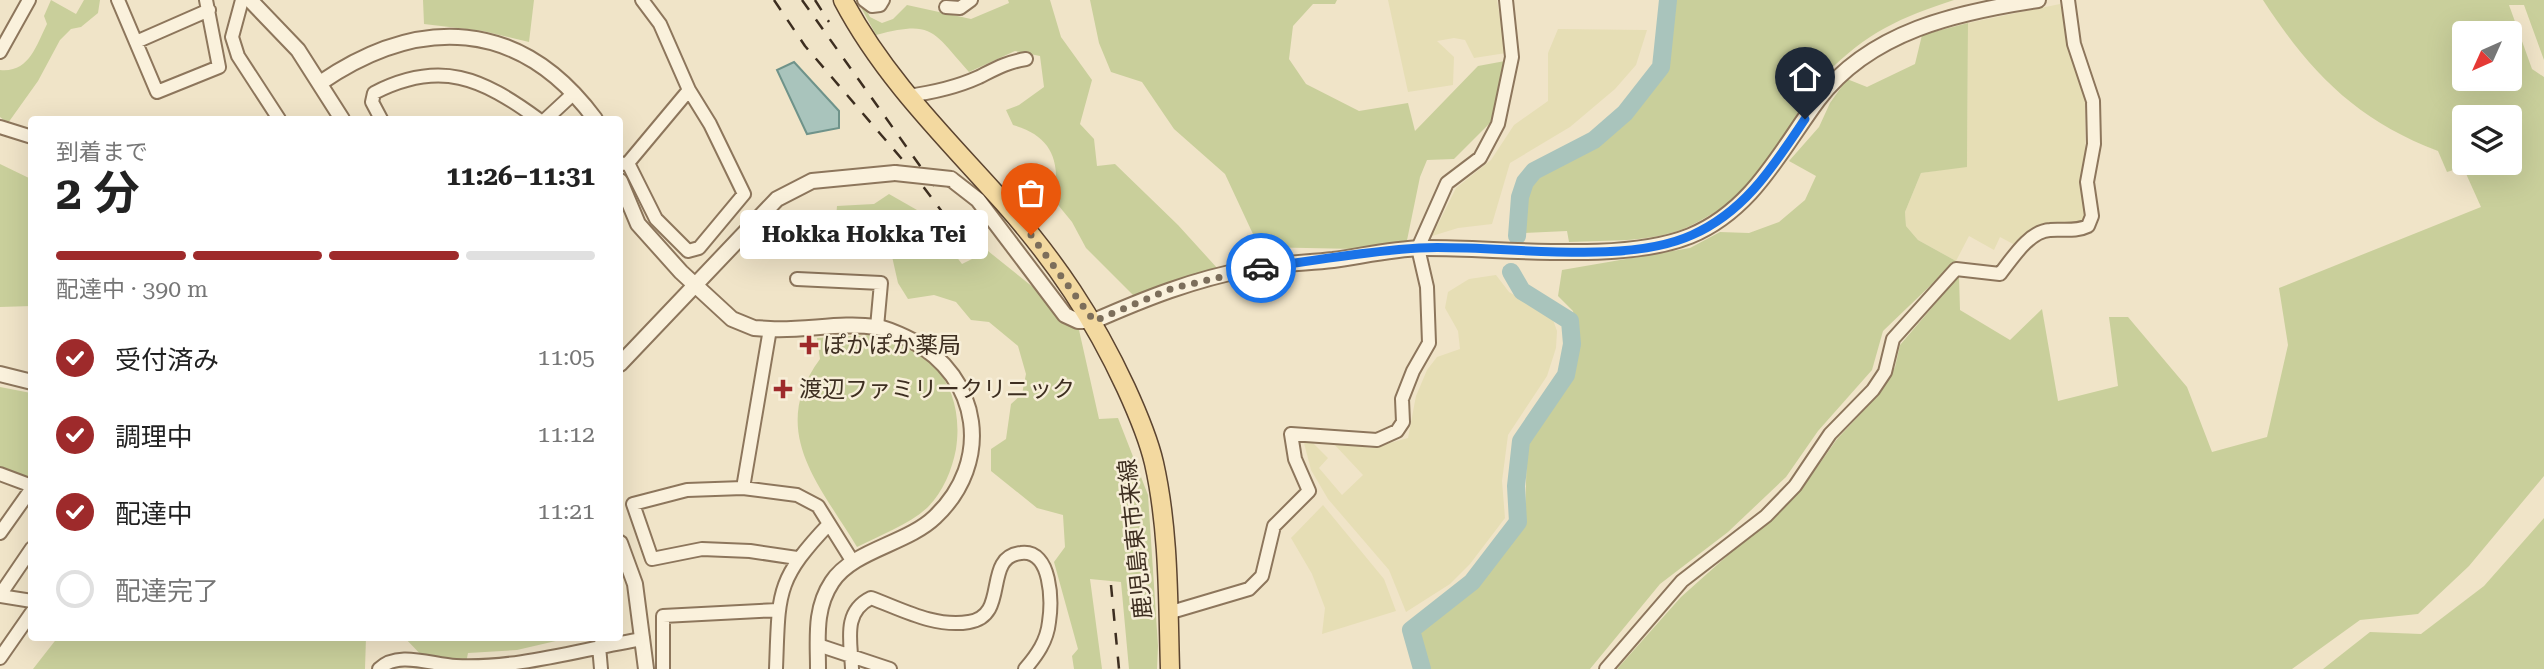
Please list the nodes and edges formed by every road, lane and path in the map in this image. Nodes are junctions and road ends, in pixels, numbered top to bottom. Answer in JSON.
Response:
{"nodes":[{"id":1,"x":29,"y":0,"type":"edge"},
{"id":2,"x":118,"y":0,"type":"edge"},
{"id":3,"x":242,"y":0,"type":"edge"},
{"id":4,"x":250,"y":0,"type":"edge"},
{"id":5,"x":642,"y":0,"type":"edge"},
{"id":6,"x":843,"y":0,"type":"edge"},
{"id":7,"x":864,"y":0,"type":"edge"},
{"id":8,"x":883,"y":0,"type":"edge"},
{"id":9,"x":971,"y":0,"type":"edge"},
{"id":10,"x":1506,"y":0,"type":"edge"},
{"id":11,"x":2038,"y":0,"type":"edge"},
{"id":12,"x":2068,"y":0,"type":"edge"},
{"id":13,"x":207,"y":5,"type":"edge"},
{"id":14,"x":946,"y":7,"type":"dead end"},
{"id":15,"x":136,"y":42,"type":"junction"},
{"id":16,"x":0,"y":52,"type":"edge"},
{"id":17,"x":1026,"y":59,"type":"dead end"},
{"id":18,"x":320,"y":83,"type":"junction"},
{"id":19,"x":690,"y":90,"type":"junction"},
{"id":20,"x":574,"y":93,"type":"junction"},
{"id":21,"x":907,"y":96,"type":"junction"},
{"id":22,"x":277,"y":116,"type":"edge"},
{"id":23,"x":340,"y":116,"type":"edge"},
{"id":24,"x":379,"y":116,"type":"edge"},
{"id":25,"x":534,"y":116,"type":"edge"},
{"id":26,"x":548,"y":116,"type":"edge"},
{"id":27,"x":593,"y":116,"type":"edge"},
{"id":28,"x":0,"y":127,"type":"edge"},
{"id":29,"x":28,"y":136,"type":"edge"},
{"id":30,"x":624,"y":164,"type":"edge"},
{"id":31,"x":623,"y":188,"type":"edge"},
{"id":32,"x":1418,"y":248,"type":"junction"},
{"id":33,"x":797,"y":279,"type":"dead end"},
{"id":34,"x":694,"y":285,"type":"junction"},
{"id":35,"x":1094,"y":321,"type":"junction"},
{"id":36,"x":877,"y":327,"type":"junction"},
{"id":37,"x":770,"y":329,"type":"junction"},
{"id":38,"x":623,"y":361,"type":"edge"},
{"id":39,"x":0,"y":374,"type":"edge"},
{"id":40,"x":28,"y":381,"type":"edge"},
{"id":41,"x":0,"y":474,"type":"edge"},
{"id":42,"x":28,"y":485,"type":"edge"},
{"id":43,"x":743,"y":488,"type":"junction"},
{"id":44,"x":28,"y":493,"type":"edge"},
{"id":45,"x":829,"y":524,"type":"junction"},
{"id":46,"x":0,"y":533,"type":"edge"},
{"id":47,"x":623,"y":551,"type":"edge"},
{"id":48,"x":28,"y":554,"type":"edge"},
{"id":49,"x":797,"y":558,"type":"junction"},
{"id":50,"x":853,"y":562,"type":"junction"},
{"id":51,"x":0,"y":595,"type":"edge"},
{"id":52,"x":28,"y":600,"type":"edge"},
{"id":53,"x":778,"y":610,"type":"junction"},
{"id":54,"x":1168,"y":613,"type":"junction"},
{"id":55,"x":28,"y":618,"type":"edge"},
{"id":56,"x":643,"y":639,"type":"junction"},
{"id":57,"x":818,"y":645,"type":"junction"},
{"id":58,"x":599,"y":646,"type":"junction"},
{"id":59,"x":0,"y":658,"type":"edge"},
{"id":60,"x":852,"y":663,"type":"edge"},
{"id":61,"x":414,"y":665,"type":"edge"},
{"id":62,"x":506,"y":667,"type":"edge"},
{"id":63,"x":379,"y":669,"type":"edge"},
{"id":64,"x":601,"y":669,"type":"edge"},
{"id":65,"x":646,"y":669,"type":"edge"},
{"id":66,"x":663,"y":669,"type":"edge"},
{"id":67,"x":776,"y":669,"type":"edge"},
{"id":68,"x":818,"y":669,"type":"edge"},
{"id":69,"x":890,"y":669,"type":"edge"},
{"id":70,"x":1025,"y":669,"type":"edge"},
{"id":71,"x":1170,"y":669,"type":"edge"},
{"id":72,"x":1606,"y":669,"type":"edge"}],
"edges":[{"from":1,"to":16,"type":"street"},
{"from":2,"to":15,"type":"street"},
{"from":3,"to":22,"type":"street"},
{"from":4,"to":18,"type":"street"},
{"from":5,"to":19,"type":"street"},
{"from":6,"to":21,"type":"main road","name":"鹿児島東市来線"},
{"from":7,"to":8,"type":"street"},
{"from":9,"to":14,"type":"street"},
{"from":10,"to":32,"type":"street"},
{"from":11,"to":32,"type":"street"},
{"from":12,"to":72,"type":"street"},
{"from":13,"to":15,"type":"street"},
{"from":13,"to":15,"type":"street"},
{"from":17,"to":21,"type":"street"},
{"from":18,"to":20,"type":"street"},
{"from":18,"to":23,"type":"street"},
{"from":19,"to":30,"type":"street"},
{"from":19,"to":30,"type":"street"},
{"from":20,"to":26,"type":"street"},
{"from":20,"to":27,"type":"street"},
{"from":21,"to":35,"type":"main road","name":"鹿児島東市来線"},
{"from":24,"to":25,"type":"street"},
{"from":28,"to":29,"type":"street"},
{"from":31,"to":34,"type":"street"},
{"from":32,"to":35,"type":"street"},
{"from":32,"to":54,"type":"street"},
{"from":33,"to":36,"type":"street"},
{"from":34,"to":35,"type":"street","bridge":true},
{"from":34,"to":37,"type":"street"},
{"from":34,"to":38,"type":"street"},
{"from":35,"to":54,"type":"main road","name":"鹿児島東市来線"},
{"from":36,"to":37,"type":"street"},
{"from":36,"to":50,"type":"street"},
{"from":37,"to":43,"type":"street"},
{"from":39,"to":40,"type":"street"},
{"from":41,"to":42,"type":"street"},
{"from":43,"to":45,"type":"street"},
{"from":43,"to":49,"type":"street"},
{"from":44,"to":46,"type":"street"},
{"from":45,"to":49,"type":"street"},
{"from":45,"to":50,"type":"street"},
{"from":47,"to":56,"type":"street"},
{"from":48,"to":51,"type":"street"},
{"from":49,"to":53,"type":"street"},
{"from":50,"to":57,"type":"street"},
{"from":51,"to":52,"type":"street"},
{"from":53,"to":66,"type":"street"},
{"from":53,"to":67,"type":"street"},
{"from":54,"to":71,"type":"main road","name":"鹿児島東市来線"},
{"from":55,"to":59,"type":"street"},
{"from":56,"to":58,"type":"street"},
{"from":56,"to":65,"type":"street"},
{"from":57,"to":60,"type":"street"},
{"from":57,"to":68,"type":"street"},
{"from":58,"to":62,"type":"street"},
{"from":58,"to":64,"type":"street"},
{"from":60,"to":69,"type":"street"},
{"from":60,"to":70,"type":"street"},
{"from":61,"to":62,"type":"street"},
{"from":61,"to":63,"type":"street"}]}
